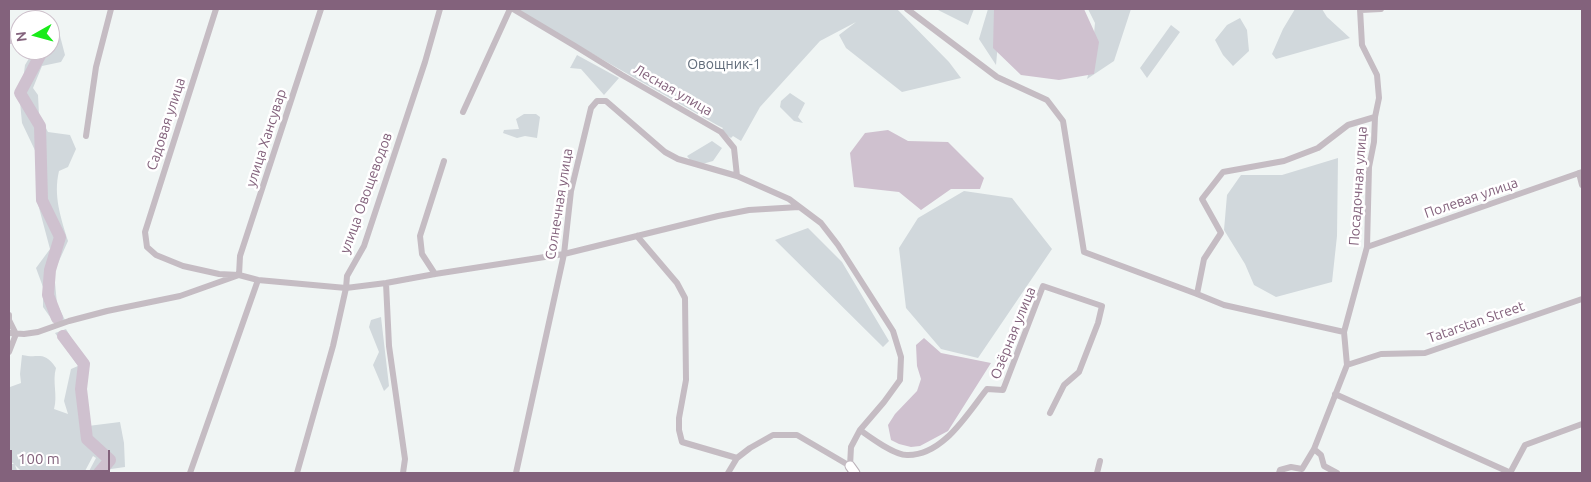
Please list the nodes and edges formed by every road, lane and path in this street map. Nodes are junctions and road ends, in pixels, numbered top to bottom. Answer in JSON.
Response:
{"nodes":[{"id":1,"x":112,"y":9,"type":"edge"},
{"id":2,"x":216,"y":9,"type":"edge"},
{"id":3,"x":321,"y":9,"type":"edge"},
{"id":4,"x":440,"y":9,"type":"edge"},
{"id":5,"x":511,"y":9,"type":"edge"},
{"id":6,"x":907,"y":9,"type":"edge"},
{"id":7,"x":1381,"y":9,"type":"edge"},
{"id":8,"x":1361,"y":10,"type":"edge"},
{"id":9,"x":463,"y":112,"type":"dead end"},
{"id":10,"x":1374,"y":117,"type":"junction"},
{"id":11,"x":86,"y":136,"type":"dead end"},
{"id":12,"x":444,"y":161,"type":"dead end"},
{"id":13,"x":1580,"y":172,"type":"edge"},
{"id":14,"x":737,"y":176,"type":"junction"},
{"id":15,"x":1582,"y":186,"type":"edge"},
{"id":16,"x":798,"y":207,"type":"junction"},
{"id":17,"x":637,"y":236,"type":"junction"},
{"id":18,"x":1367,"y":247,"type":"junction"},
{"id":19,"x":564,"y":254,"type":"junction"},
{"id":20,"x":435,"y":274,"type":"junction"},
{"id":21,"x":240,"y":275,"type":"junction"},
{"id":22,"x":258,"y":280,"type":"junction"},
{"id":23,"x":386,"y":283,"type":"junction"},
{"id":24,"x":346,"y":288,"type":"junction"},
{"id":25,"x":1197,"y":294,"type":"junction"},
{"id":26,"x":1582,"y":299,"type":"edge"},
{"id":27,"x":9,"y":316,"type":"edge"},
{"id":28,"x":1344,"y":332,"type":"junction"},
{"id":29,"x":12,"y":334,"type":"edge"},
{"id":30,"x":9,"y":352,"type":"edge"},
{"id":31,"x":1347,"y":365,"type":"junction"},
{"id":32,"x":1335,"y":394,"type":"junction"},
{"id":33,"x":1050,"y":413,"type":"dead end"},
{"id":34,"x":1582,"y":424,"type":"edge"},
{"id":35,"x":860,"y":430,"type":"junction"},
{"id":36,"x":1314,"y":449,"type":"junction"},
{"id":37,"x":737,"y":458,"type":"junction"},
{"id":38,"x":1100,"y":460,"type":"dead end"},
{"id":39,"x":852,"y":470,"type":"edge"},
{"id":40,"x":190,"y":473,"type":"edge"},
{"id":41,"x":296,"y":473,"type":"edge"},
{"id":42,"x":403,"y":473,"type":"edge"},
{"id":43,"x":516,"y":473,"type":"edge"},
{"id":44,"x":728,"y":473,"type":"edge"},
{"id":45,"x":1097,"y":473,"type":"edge"},
{"id":46,"x":1279,"y":473,"type":"edge"},
{"id":47,"x":1338,"y":473,"type":"edge"},
{"id":48,"x":1511,"y":473,"type":"edge"}],
"edges":[{"from":1,"to":11,"type":"street"},
{"from":2,"to":21,"type":"street","name":"Садовая улица"},
{"from":3,"to":21,"type":"street","name":"улица Хансувар"},
{"from":4,"to":24,"type":"street","name":"улица Овощеводов"},
{"from":5,"to":9,"type":"street"},
{"from":5,"to":14,"type":"street","name":"Лесная улица"},
{"from":6,"to":25,"type":"street"},
{"from":7,"to":8,"type":"street"},
{"from":8,"to":10,"type":"street","name":"Посадочная улица"},
{"from":10,"to":18,"type":"street","name":"Посадочная улица"},
{"from":10,"to":25,"type":"street"},
{"from":12,"to":20,"type":"street"},
{"from":13,"to":15,"type":"street"},
{"from":13,"to":18,"type":"street","name":"Полевая улица"},
{"from":14,"to":16,"type":"street"},
{"from":14,"to":19,"type":"street","name":"Солнечная улица"},
{"from":16,"to":17,"type":"street"},
{"from":16,"to":35,"type":"street"},
{"from":17,"to":19,"type":"street"},
{"from":17,"to":37,"type":"street"},
{"from":18,"to":28,"type":"street","name":"Посадочная улица"},
{"from":19,"to":20,"type":"street"},
{"from":19,"to":43,"type":"street","name":"Солнечная улица"},
{"from":20,"to":23,"type":"street"},
{"from":21,"to":22,"type":"street"},
{"from":21,"to":29,"type":"street"},
{"from":22,"to":24,"type":"street"},
{"from":22,"to":40,"type":"street"},
{"from":23,"to":24,"type":"street"},
{"from":23,"to":42,"type":"street"},
{"from":24,"to":41,"type":"street","name":"улица Овощеводов"},
{"from":25,"to":28,"type":"street"},
{"from":26,"to":31,"type":"street","name":"Tatarstan Street"},
{"from":27,"to":29,"type":"street"},
{"from":28,"to":31,"type":"street","name":"Посадочная улица"},
{"from":29,"to":30,"type":"street"},
{"from":31,"to":32,"type":"street","name":"Посадочная улица"},
{"from":32,"to":36,"type":"street","name":"Посадочная улица"},
{"from":32,"to":48,"type":"street"},
{"from":33,"to":35,"type":"street","name":"Озёрная улица"},
{"from":34,"to":48,"type":"street"},
{"from":35,"to":39,"type":"street"},
{"from":36,"to":46,"type":"street","name":"Посадочная улица"},
{"from":36,"to":47,"type":"street"},
{"from":37,"to":39,"type":"street"},
{"from":37,"to":44,"type":"street"},
{"from":38,"to":45,"type":"street"}]}
